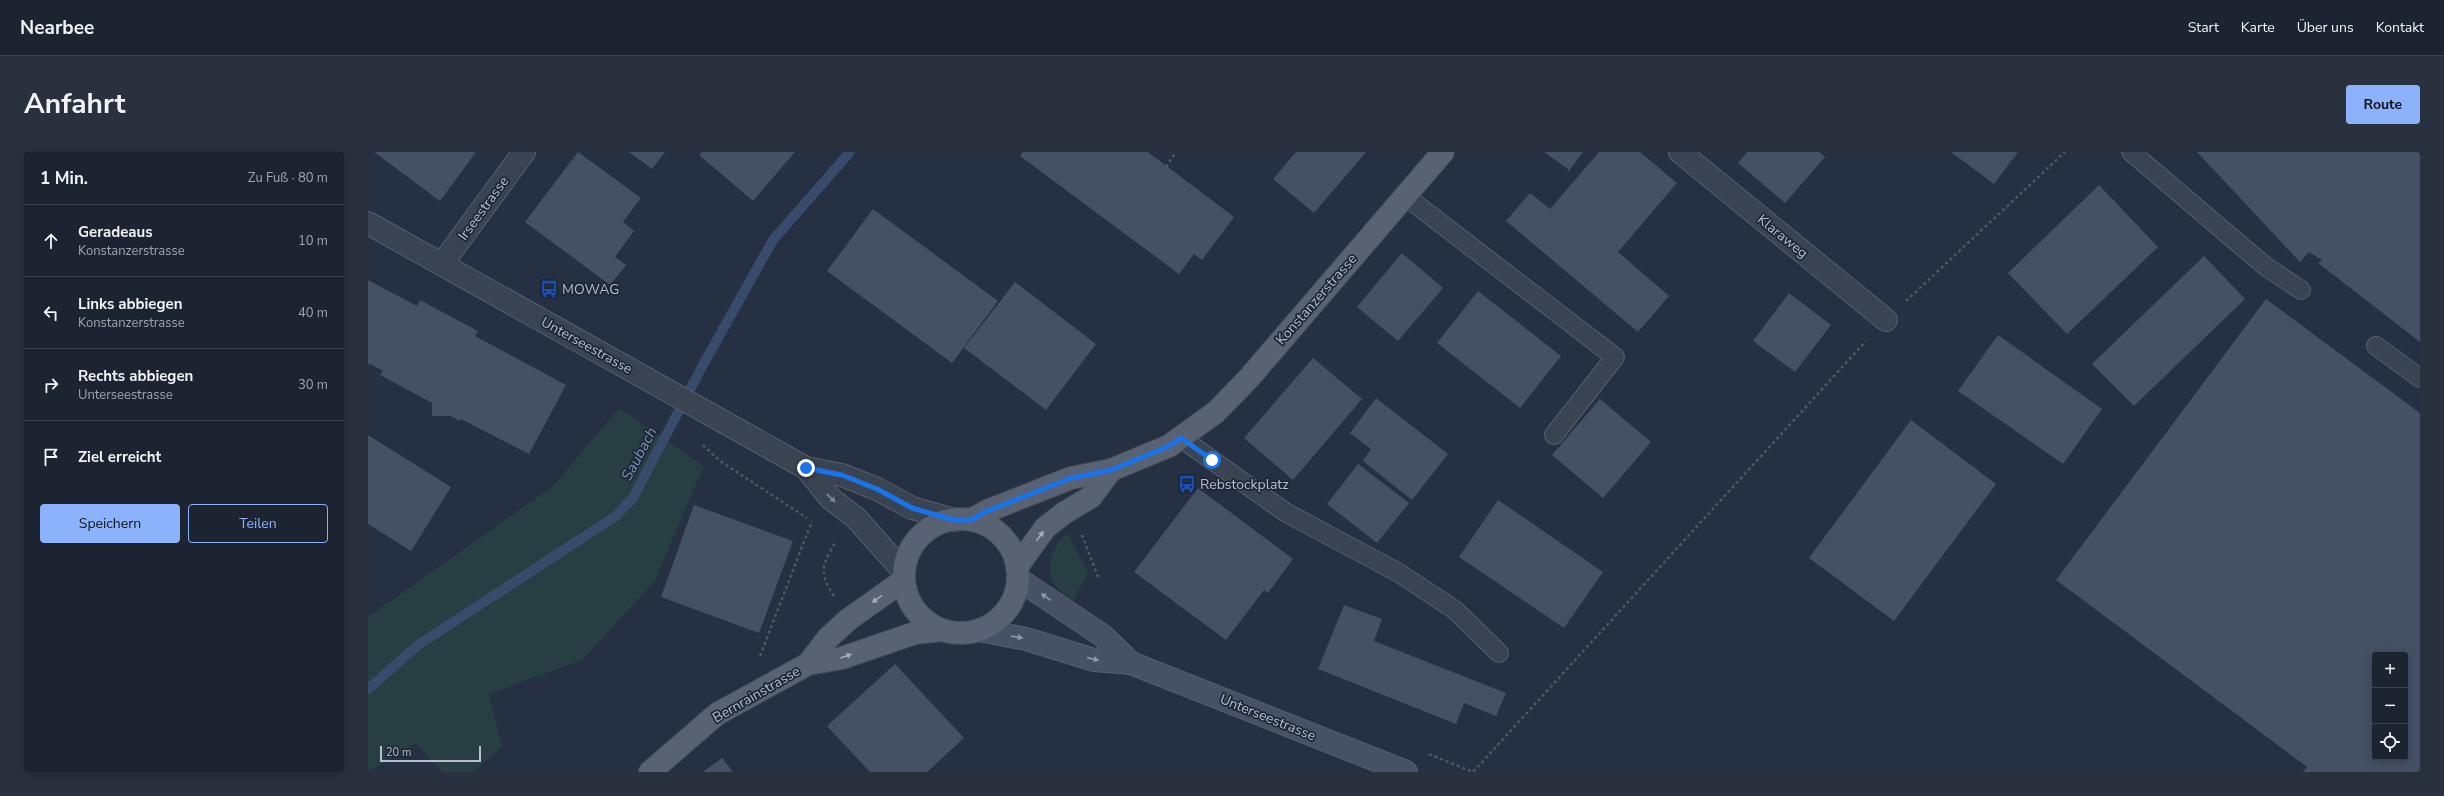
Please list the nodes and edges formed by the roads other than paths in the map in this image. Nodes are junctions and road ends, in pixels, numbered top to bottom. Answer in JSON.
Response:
{"nodes":[{"id":1,"x":524,"y":152,"type":"edge"},
{"id":2,"x":1443,"y":152,"type":"edge"},
{"id":3,"x":1680,"y":152,"type":"edge"},
{"id":4,"x":2131,"y":152,"type":"edge"},
{"id":5,"x":1405,"y":196,"type":"junction"},
{"id":6,"x":368,"y":224,"type":"edge"},
{"id":7,"x":442,"y":264,"type":"junction"},
{"id":8,"x":2301,"y":290,"type":"dead end"},
{"id":9,"x":1886,"y":320,"type":"road end"},
{"id":10,"x":2376,"y":346,"type":"dead end"},
{"id":11,"x":2420,"y":378,"type":"edge"},
{"id":12,"x":1554,"y":435,"type":"dead end"},
{"id":13,"x":1181,"y":438,"type":"junction"},
{"id":14,"x":806,"y":468,"type":"junction"},
{"id":15,"x":1111,"y":470,"type":"junction"},
{"id":16,"x":962,"y":520,"type":"junction"},
{"id":17,"x":1017,"y":573,"type":"junction"},
{"id":18,"x":904,"y":576,"type":"junction"},
{"id":19,"x":942,"y":630,"type":"junction"},
{"id":20,"x":979,"y":630,"type":"junction"},
{"id":21,"x":1499,"y":652,"type":"dead end"},
{"id":22,"x":1130,"y":663,"type":"junction"},
{"id":23,"x":808,"y":664,"type":"junction"},
{"id":24,"x":650,"y":772,"type":"edge"},
{"id":25,"x":1406,"y":772,"type":"edge"}],
"edges":[{"from":1,"to":7,"type":"street","name":"Irseestrasse"},
{"from":2,"to":5,"type":"main road","name":"Konstanzerstrasse"},
{"from":3,"to":9,"type":"street","name":"Klaraweg"},
{"from":4,"to":8,"type":"lane"},
{"from":5,"to":12,"type":"lane"},
{"from":5,"to":13,"type":"main road","name":"Konstanzerstrasse"},
{"from":6,"to":7,"type":"street","name":"Unterseestrasse"},
{"from":7,"to":14,"type":"street","name":"Unterseestrasse"},
{"from":10,"to":11,"type":"lane"},
{"from":13,"to":15,"type":"main road","name":"Konstanzerstrasse"},
{"from":13,"to":21,"type":"lane"},
{"from":14,"to":16,"type":"street","name":"Unterseestrasse"},
{"from":14,"to":18,"type":"street","name":"Unterseestrasse","one_way":true},
{"from":15,"to":16,"type":"main road","name":"Konstanzerstrasse"},
{"from":17,"to":15,"type":"main road","one_way":true},
{"from":16,"to":17,"type":"main road"},
{"from":16,"to":18,"type":"main road"},
{"from":17,"to":20,"type":"main road"},
{"from":22,"to":17,"type":"main road","name":"Unterseestrasse","one_way":true},
{"from":18,"to":19,"type":"main road"},
{"from":18,"to":23,"type":"main road","name":"Bernrainstrasse","one_way":true},
{"from":19,"to":20,"type":"main road"},
{"from":23,"to":19,"type":"main road","name":"Bernrainstrasse","one_way":true},
{"from":20,"to":22,"type":"main road","name":"Unterseestrasse","one_way":true},
{"from":22,"to":25,"type":"main road","name":"Unterseestrasse"},
{"from":23,"to":24,"type":"main road","name":"Bernrainstrasse"}]}
